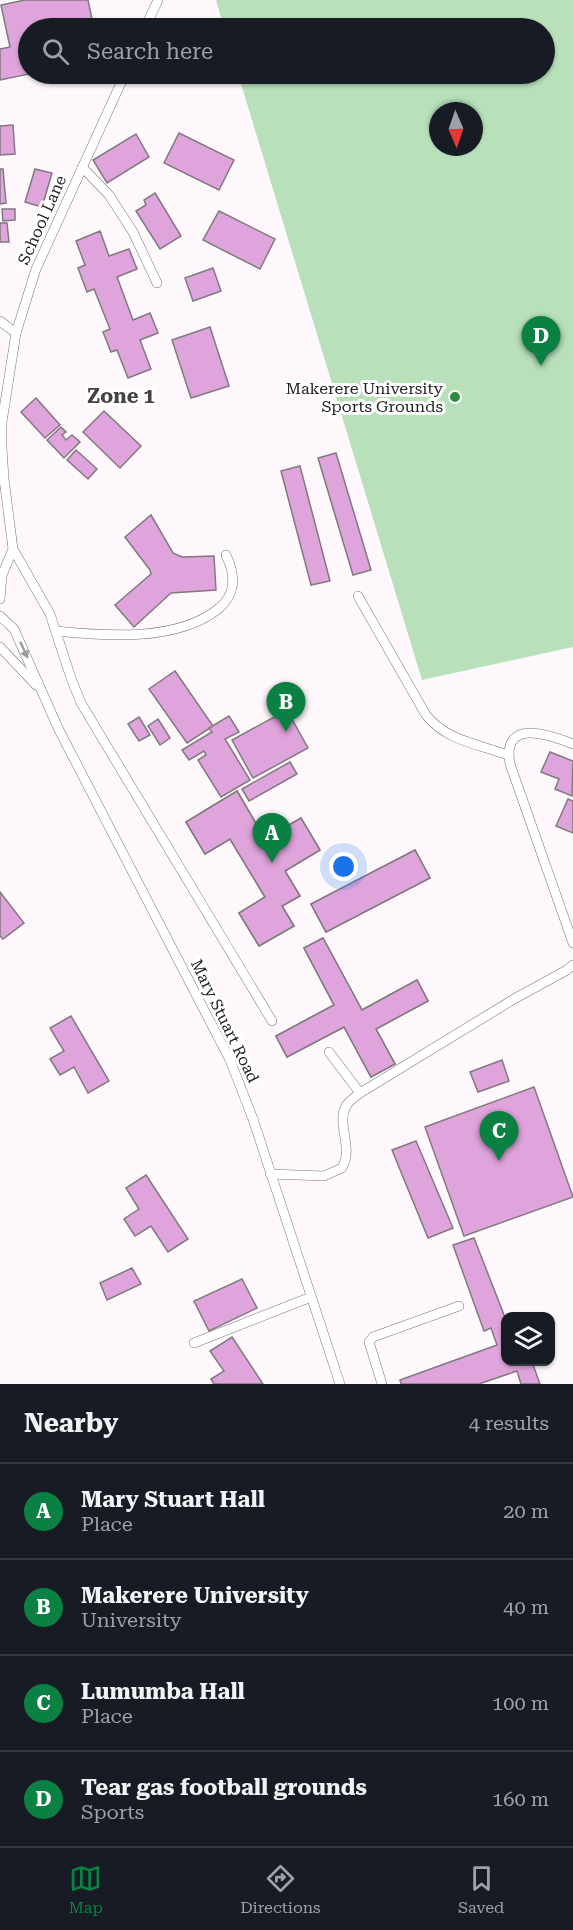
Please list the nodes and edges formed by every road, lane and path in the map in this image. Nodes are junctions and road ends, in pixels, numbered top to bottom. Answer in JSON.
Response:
{"nodes":[{"id":1,"x":158,"y":0,"type":"edge"},
{"id":2,"x":150,"y":18,"type":"edge"},
{"id":3,"x":119,"y":84,"type":"edge"},
{"id":4,"x":82,"y":167,"type":"junction"},
{"id":5,"x":157,"y":284,"type":"dead end"},
{"id":6,"x":0,"y":321,"type":"edge"},
{"id":7,"x":16,"y":333,"type":"junction"},
{"id":8,"x":13,"y":549,"type":"junction"},
{"id":9,"x":226,"y":555,"type":"dead end"},
{"id":10,"x":1,"y":576,"type":"edge"},
{"id":11,"x":358,"y":596,"type":"dead end"},
{"id":12,"x":0,"y":598,"type":"edge"},
{"id":13,"x":0,"y":616,"type":"edge"},
{"id":14,"x":56,"y":630,"type":"junction"},
{"id":15,"x":0,"y":647,"type":"edge"},
{"id":16,"x":40,"y":689,"type":"junction"},
{"id":17,"x":573,"y":744,"type":"edge"},
{"id":18,"x":508,"y":755,"type":"junction"},
{"id":19,"x":573,"y":943,"type":"edge"},
{"id":20,"x":573,"y":965,"type":"edge"},
{"id":21,"x":272,"y":1021,"type":"dead end"},
{"id":22,"x":329,"y":1052,"type":"dead end"},
{"id":23,"x":360,"y":1093,"type":"junction"},
{"id":24,"x":270,"y":1174,"type":"junction"},
{"id":25,"x":311,"y":1297,"type":"junction"},
{"id":26,"x":459,"y":1306,"type":"dead end"},
{"id":27,"x":194,"y":1343,"type":"dead end"},
{"id":28,"x":340,"y":1384,"type":"edge"},
{"id":29,"x":382,"y":1384,"type":"edge"}],
"edges":[{"from":1,"to":2,"type":"lane"},
{"from":3,"to":4,"type":"lane","name":"School Lane"},
{"from":4,"to":5,"type":"lane"},
{"from":4,"to":7,"type":"lane","name":"School Lane"},
{"from":6,"to":7,"type":"lane"},
{"from":7,"to":8,"type":"lane","name":"School Lane"},
{"from":8,"to":10,"type":"lane"},
{"from":8,"to":14,"type":"lane"},
{"from":9,"to":14,"type":"lane"},
{"from":10,"to":12,"type":"lane"},
{"from":11,"to":18,"type":"lane"},
{"from":13,"to":16,"type":"lane","name":"Mary Stuart Road","one_way":true},
{"from":14,"to":21,"type":"lane"},
{"from":15,"to":16,"type":"lane"},
{"from":16,"to":24,"type":"lane","name":"Mary Stuart Road"},
{"from":17,"to":18,"type":"lane"},
{"from":18,"to":19,"type":"lane"},
{"from":20,"to":23,"type":"lane"},
{"from":22,"to":23,"type":"lane"},
{"from":23,"to":24,"type":"lane"},
{"from":24,"to":25,"type":"lane","name":"Mary Stuart Road"},
{"from":25,"to":27,"type":"lane"},
{"from":25,"to":28,"type":"lane","name":"Mary Stuart Road"},
{"from":26,"to":29,"type":"lane"}]}
